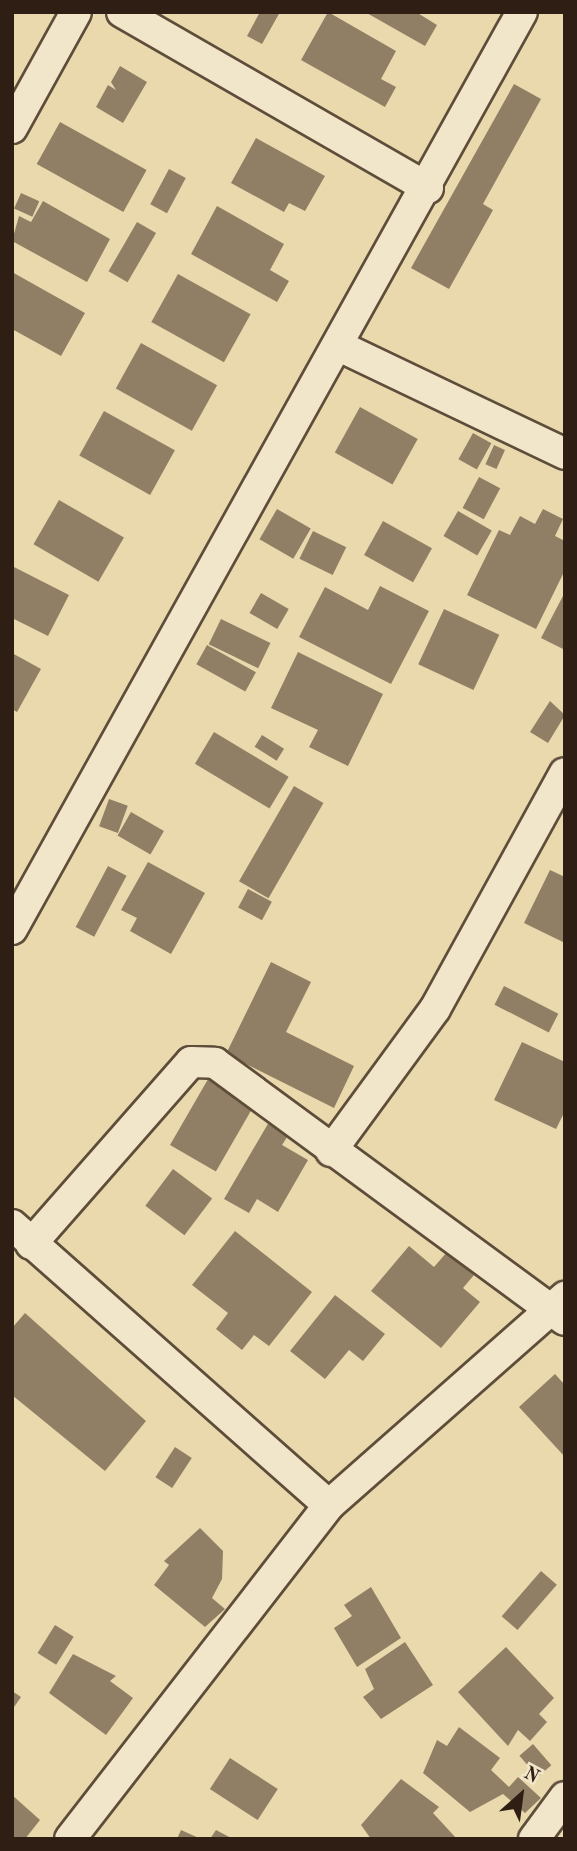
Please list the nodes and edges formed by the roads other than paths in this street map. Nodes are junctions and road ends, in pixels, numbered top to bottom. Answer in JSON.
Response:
{"nodes":[{"id":1,"x":76,"y":12,"type":"edge"},
{"id":2,"x":122,"y":12,"type":"edge"},
{"id":3,"x":522,"y":12,"type":"edge"},
{"id":4,"x":12,"y":128,"type":"edge"},
{"id":5,"x":428,"y":188,"type":"junction"},
{"id":6,"x":339,"y":346,"type":"junction"},
{"id":7,"x":565,"y":454,"type":"edge"},
{"id":8,"x":565,"y":773,"type":"edge"},
{"id":9,"x":15,"y":920,"type":"edge"},
{"id":10,"x":331,"y":1150,"type":"junction"},
{"id":11,"x":22,"y":1234,"type":"edge"},
{"id":12,"x":560,"y":1311,"type":"edge"},
{"id":13,"x":329,"y":1505,"type":"junction"},
{"id":14,"x":565,"y":1797,"type":"edge"},
{"id":15,"x":70,"y":1839,"type":"edge"},
{"id":16,"x":534,"y":1839,"type":"edge"}],
"edges":[{"from":1,"to":4,"type":"street"},
{"from":2,"to":5,"type":"street"},
{"from":3,"to":5,"type":"street"},
{"from":5,"to":6,"type":"street"},
{"from":6,"to":7,"type":"street"},
{"from":6,"to":9,"type":"street"},
{"from":8,"to":10,"type":"street"},
{"from":10,"to":11,"type":"street"},
{"from":10,"to":12,"type":"street"},
{"from":11,"to":13,"type":"street"},
{"from":12,"to":13,"type":"street"},
{"from":13,"to":15,"type":"street"},
{"from":14,"to":16,"type":"street"}]}
